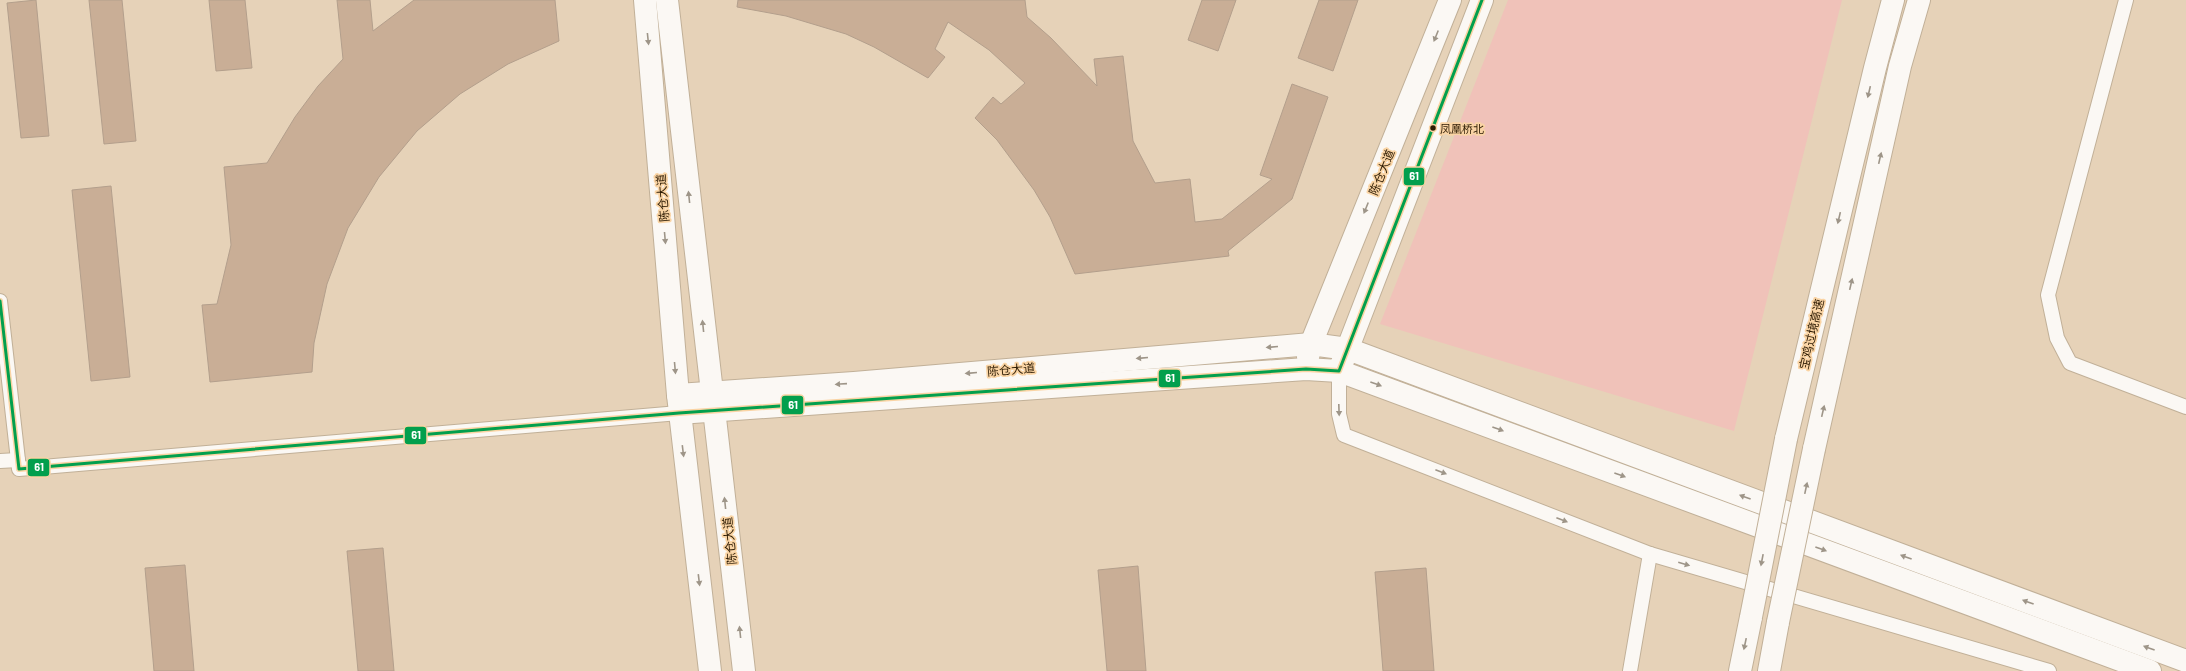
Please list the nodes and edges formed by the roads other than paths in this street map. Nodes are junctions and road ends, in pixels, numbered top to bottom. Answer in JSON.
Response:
{"nodes":[{"id":1,"x":644,"y":0,"type":"edge"},
{"id":2,"x":667,"y":0,"type":"edge"},
{"id":3,"x":1450,"y":0,"type":"edge"},
{"id":4,"x":1482,"y":0,"type":"edge"},
{"id":5,"x":1887,"y":0,"type":"edge"},
{"id":6,"x":1893,"y":0,"type":"edge"},
{"id":7,"x":1919,"y":0,"type":"edge"},
{"id":8,"x":1934,"y":0,"type":"edge"},
{"id":9,"x":2126,"y":0,"type":"edge"},
{"id":10,"x":1900,"y":66,"type":"junction"},
{"id":11,"x":1875,"y":68,"type":"junction"},
{"id":12,"x":0,"y":302,"type":"edge"},
{"id":13,"x":1311,"y":344,"type":"junction"},
{"id":14,"x":1348,"y":349,"type":"junction"},
{"id":15,"x":1306,"y":369,"type":"junction"},
{"id":16,"x":1339,"y":371,"type":"junction"},
{"id":17,"x":713,"y":402,"type":"junction"},
{"id":18,"x":678,"y":404,"type":"junction"},
{"id":19,"x":2186,"y":407,"type":"edge"},
{"id":20,"x":18,"y":460,"type":"junction"},
{"id":21,"x":0,"y":461,"type":"edge"},
{"id":22,"x":1650,"y":554,"type":"junction"},
{"id":23,"x":2186,"y":661,"type":"edge"},
{"id":24,"x":710,"y":671,"type":"edge"},
{"id":25,"x":744,"y":671,"type":"edge"},
{"id":26,"x":1630,"y":671,"type":"edge"},
{"id":27,"x":1740,"y":671,"type":"edge"},
{"id":28,"x":1769,"y":671,"type":"edge"},
{"id":29,"x":2048,"y":671,"type":"edge"},
{"id":30,"x":2150,"y":671,"type":"edge"}],
"edges":[{"from":1,"to":18,"type":"main road","name":"陈仓大道","one_way":true},
{"from":17,"to":2,"type":"main road","name":"陈仓大道","one_way":true},
{"from":3,"to":13,"type":"main road","name":"陈仓大道","one_way":true},
{"from":4,"to":14,"type":"main road"},
{"from":5,"to":11,"type":"main road"},
{"from":6,"to":11,"type":"main road","name":"宝鸡过境高速"},
{"from":7,"to":10,"type":"main road"},
{"from":8,"to":10,"type":"main road"},
{"from":9,"to":19,"type":"street"},
{"from":28,"to":10,"type":"main road","one_way":true,"bridge":true},
{"from":11,"to":27,"type":"main road","name":"宝鸡过境高速","one_way":true,"bridge":true},
{"from":12,"to":20,"type":"street"},
{"from":13,"to":14,"type":"main road"},
{"from":13,"to":15,"type":"main road","name":"陈仓大道"},
{"from":13,"to":17,"type":"main road","name":"陈仓大道","one_way":true},
{"from":14,"to":16,"type":"main road"},
{"from":23,"to":14,"type":"main road","one_way":true},
{"from":15,"to":16,"type":"main road","name":"陈仓大道"},
{"from":15,"to":17,"type":"main road","name":"陈仓大道"},
{"from":16,"to":22,"type":"street","one_way":true},
{"from":16,"to":30,"type":"main road","name":"陈仓大道","one_way":true},
{"from":17,"to":18,"type":"main road","name":"陈仓大道"},
{"from":25,"to":17,"type":"main road","name":"陈仓大道","one_way":true},
{"from":18,"to":20,"type":"street"},
{"from":18,"to":24,"type":"main road","name":"陈仓大道","one_way":true},
{"from":20,"to":21,"type":"street"},
{"from":22,"to":26,"type":"street"},
{"from":22,"to":29,"type":"street","one_way":true}]}
